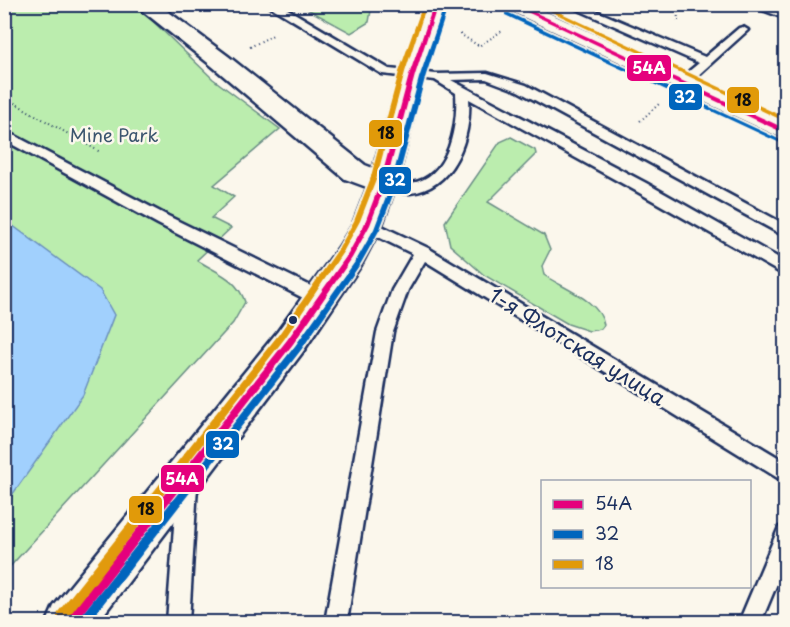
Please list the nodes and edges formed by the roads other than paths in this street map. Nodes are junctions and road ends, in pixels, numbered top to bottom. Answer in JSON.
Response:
{"nodes":[{"id":1,"x":144,"y":4,"type":"edge"},
{"id":2,"x":271,"y":4,"type":"edge"},
{"id":3,"x":436,"y":4,"type":"edge"},
{"id":4,"x":511,"y":4,"type":"edge"},
{"id":5,"x":570,"y":4,"type":"edge"},
{"id":6,"x":752,"y":4,"type":"edge"},
{"id":7,"x":786,"y":16,"type":"edge"},
{"id":8,"x":743,"y":30,"type":"dead end"},
{"id":9,"x":707,"y":62,"type":"junction"},
{"id":10,"x":424,"y":76,"type":"junction"},
{"id":11,"x":681,"y":84,"type":"junction"},
{"id":12,"x":462,"y":91,"type":"junction"},
{"id":13,"x":786,"y":132,"type":"edge"},
{"id":14,"x":4,"y":134,"type":"edge"},
{"id":15,"x":383,"y":183,"type":"junction"},
{"id":16,"x":367,"y":225,"type":"junction"},
{"id":17,"x":786,"y":232,"type":"edge"},
{"id":18,"x":423,"y":252,"type":"junction"},
{"id":19,"x":786,"y":270,"type":"edge"},
{"id":20,"x":321,"y":299,"type":"junction"},
{"id":21,"x":786,"y":473,"type":"edge"},
{"id":22,"x":188,"y":475,"type":"junction"},
{"id":23,"x":786,"y":534,"type":"edge"},
{"id":24,"x":70,"y":622,"type":"edge"},
{"id":25,"x":178,"y":622,"type":"edge"},
{"id":26,"x":336,"y":622,"type":"edge"},
{"id":27,"x":750,"y":622,"type":"edge"}],
"edges":[{"from":1,"to":15,"type":"main road"},
{"from":2,"to":10,"type":"lane"},
{"from":3,"to":10,"type":"main road"},
{"from":4,"to":11,"type":"main road"},
{"from":5,"to":9,"type":"lane"},
{"from":6,"to":7,"type":"lane"},
{"from":8,"to":9,"type":"lane"},
{"from":9,"to":11,"type":"lane"},
{"from":10,"to":12,"type":"lane"},
{"from":10,"to":15,"type":"main road"},
{"from":10,"to":17,"type":"lane"},
{"from":11,"to":13,"type":"main road"},
{"from":12,"to":15,"type":"lane"},
{"from":12,"to":19,"type":"lane"},
{"from":14,"to":20,"type":"lane"},
{"from":15,"to":16,"type":"main road"},
{"from":16,"to":18,"type":"lane","name":"1-я Флотская улица"},
{"from":16,"to":20,"type":"main road"},
{"from":18,"to":21,"type":"lane","name":"1-я Флотская улица"},
{"from":18,"to":26,"type":"lane"},
{"from":20,"to":22,"type":"main road"},
{"from":22,"to":24,"type":"main road"},
{"from":22,"to":25,"type":"lane"},
{"from":23,"to":27,"type":"lane"}]}
